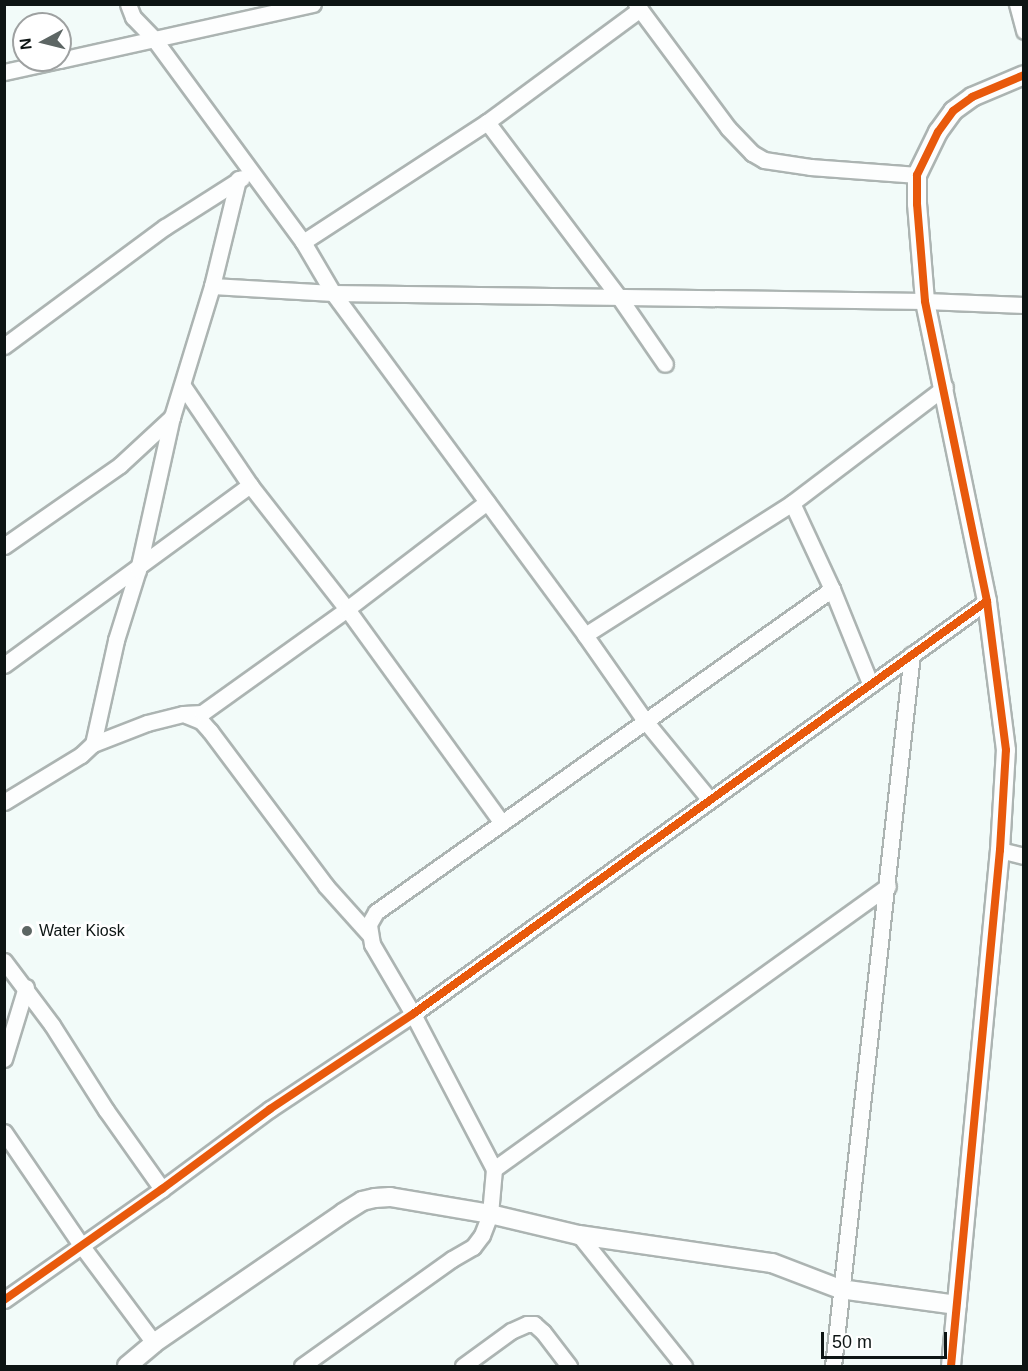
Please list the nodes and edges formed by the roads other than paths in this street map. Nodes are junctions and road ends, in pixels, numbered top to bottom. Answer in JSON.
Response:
{"nodes":[{"id":1,"x":128,"y":4,"type":"edge"},
{"id":2,"x":313,"y":4,"type":"edge"},
{"id":3,"x":1017,"y":4,"type":"edge"},
{"id":4,"x":296,"y":7,"type":"edge"},
{"id":5,"x":638,"y":7,"type":"edge"},
{"id":6,"x":1023,"y":31,"type":"edge"},
{"id":7,"x":154,"y":39,"type":"junction"},
{"id":8,"x":72,"y":57,"type":"edge"},
{"id":9,"x":1023,"y":75,"type":"edge"},
{"id":10,"x":487,"y":122,"type":"junction"},
{"id":11,"x":917,"y":175,"type":"junction"},
{"id":12,"x":244,"y":177,"type":"junction"},
{"id":13,"x":303,"y":242,"type":"junction"},
{"id":14,"x":212,"y":286,"type":"junction"},
{"id":15,"x":333,"y":292,"type":"junction"},
{"id":16,"x":619,"y":297,"type":"junction"},
{"id":17,"x":925,"y":301,"type":"junction"},
{"id":18,"x":1023,"y":305,"type":"edge"},
{"id":19,"x":4,"y":346,"type":"edge"},
{"id":20,"x":665,"y":364,"type":"dead end"},
{"id":21,"x":183,"y":386,"type":"junction"},
{"id":22,"x":945,"y":387,"type":"junction"},
{"id":23,"x":172,"y":417,"type":"junction"},
{"id":24,"x":250,"y":486,"type":"junction"},
{"id":25,"x":487,"y":502,"type":"junction"},
{"id":26,"x":792,"y":503,"type":"junction"},
{"id":27,"x":4,"y":546,"type":"edge"},
{"id":28,"x":138,"y":570,"type":"junction"},
{"id":29,"x":832,"y":589,"type":"junction"},
{"id":30,"x":987,"y":601,"type":"junction"},
{"id":31,"x":347,"y":609,"type":"junction"},
{"id":32,"x":585,"y":634,"type":"junction"},
{"id":33,"x":912,"y":654,"type":"junction"},
{"id":34,"x":4,"y":665,"type":"edge"},
{"id":35,"x":870,"y":683,"type":"junction"},
{"id":36,"x":183,"y":714,"type":"junction"},
{"id":37,"x":646,"y":722,"type":"junction"},
{"id":38,"x":93,"y":744,"type":"junction"},
{"id":39,"x":709,"y":799,"type":"junction"},
{"id":40,"x":4,"y":802,"type":"edge"},
{"id":41,"x":502,"y":823,"type":"junction"},
{"id":42,"x":1000,"y":850,"type":"junction"},
{"id":43,"x":1023,"y":856,"type":"edge"},
{"id":44,"x":888,"y":886,"type":"junction"},
{"id":45,"x":369,"y":934,"type":"junction"},
{"id":46,"x":4,"y":961,"type":"edge"},
{"id":47,"x":26,"y":987,"type":"junction"},
{"id":48,"x":413,"y":1014,"type":"junction"},
{"id":49,"x":4,"y":1059,"type":"edge"},
{"id":50,"x":4,"y":1132,"type":"edge"},
{"id":51,"x":494,"y":1169,"type":"junction"},
{"id":52,"x":162,"y":1189,"type":"junction"},
{"id":53,"x":490,"y":1214,"type":"junction"},
{"id":54,"x":579,"y":1235,"type":"junction"},
{"id":55,"x":81,"y":1245,"type":"junction"},
{"id":56,"x":840,"y":1288,"type":"junction"},
{"id":57,"x":4,"y":1300,"type":"edge"},
{"id":58,"x":957,"y":1305,"type":"junction"},
{"id":59,"x":154,"y":1343,"type":"junction"},
{"id":60,"x":127,"y":1366,"type":"edge"},
{"id":61,"x":302,"y":1366,"type":"edge"},
{"id":62,"x":463,"y":1366,"type":"edge"},
{"id":63,"x":569,"y":1366,"type":"edge"},
{"id":64,"x":684,"y":1366,"type":"edge"},
{"id":65,"x":833,"y":1366,"type":"edge"},
{"id":66,"x":951,"y":1366,"type":"edge"}],
"edges":[{"from":1,"to":7,"type":"street"},
{"from":2,"to":4,"type":"street"},
{"from":3,"to":6,"type":"street"},
{"from":4,"to":7,"type":"street"},
{"from":5,"to":10,"type":"street"},
{"from":5,"to":11,"type":"street"},
{"from":7,"to":8,"type":"street"},
{"from":7,"to":12,"type":"street"},
{"from":9,"to":11,"type":"street"},
{"from":10,"to":13,"type":"street"},
{"from":10,"to":16,"type":"street"},
{"from":11,"to":17,"type":"street"},
{"from":12,"to":13,"type":"street"},
{"from":12,"to":14,"type":"street"},
{"from":12,"to":19,"type":"street"},
{"from":13,"to":15,"type":"street"},
{"from":14,"to":15,"type":"street"},
{"from":14,"to":21,"type":"street"},
{"from":15,"to":16,"type":"street"},
{"from":15,"to":25,"type":"street"},
{"from":16,"to":17,"type":"street"},
{"from":16,"to":20,"type":"street"},
{"from":17,"to":18,"type":"street"},
{"from":17,"to":22,"type":"street"},
{"from":21,"to":23,"type":"street"},
{"from":21,"to":24,"type":"street"},
{"from":22,"to":26,"type":"street"},
{"from":22,"to":30,"type":"street"},
{"from":23,"to":27,"type":"street"},
{"from":23,"to":28,"type":"street"},
{"from":24,"to":28,"type":"street"},
{"from":24,"to":31,"type":"street"},
{"from":25,"to":31,"type":"street"},
{"from":25,"to":32,"type":"street"},
{"from":26,"to":29,"type":"street"},
{"from":26,"to":32,"type":"street"},
{"from":28,"to":34,"type":"street"},
{"from":28,"to":38,"type":"street"},
{"from":29,"to":35,"type":"street"},
{"from":29,"to":37,"type":"street"},
{"from":30,"to":33,"type":"street"},
{"from":30,"to":42,"type":"street"},
{"from":31,"to":36,"type":"street"},
{"from":31,"to":41,"type":"street"},
{"from":32,"to":37,"type":"street"},
{"from":33,"to":35,"type":"street"},
{"from":33,"to":44,"type":"street"},
{"from":35,"to":39,"type":"street"},
{"from":36,"to":38,"type":"street"},
{"from":36,"to":45,"type":"street"},
{"from":37,"to":39,"type":"street"},
{"from":37,"to":41,"type":"street"},
{"from":38,"to":40,"type":"street"},
{"from":39,"to":48,"type":"street"},
{"from":41,"to":45,"type":"street"},
{"from":42,"to":43,"type":"street"},
{"from":42,"to":58,"type":"street"},
{"from":44,"to":51,"type":"street"},
{"from":44,"to":56,"type":"street"},
{"from":45,"to":48,"type":"street"},
{"from":46,"to":47,"type":"street"},
{"from":47,"to":49,"type":"street"},
{"from":47,"to":52,"type":"street"},
{"from":48,"to":51,"type":"street"},
{"from":48,"to":52,"type":"street"},
{"from":50,"to":55,"type":"street"},
{"from":51,"to":53,"type":"street"},
{"from":52,"to":55,"type":"street"},
{"from":53,"to":54,"type":"street"},
{"from":53,"to":59,"type":"street"},
{"from":53,"to":61,"type":"street"},
{"from":54,"to":56,"type":"street"},
{"from":54,"to":64,"type":"street"},
{"from":55,"to":57,"type":"street"},
{"from":55,"to":59,"type":"street"},
{"from":56,"to":58,"type":"street"},
{"from":56,"to":65,"type":"street"},
{"from":58,"to":66,"type":"street"},
{"from":59,"to":60,"type":"street"},
{"from":62,"to":63,"type":"street"}]}
